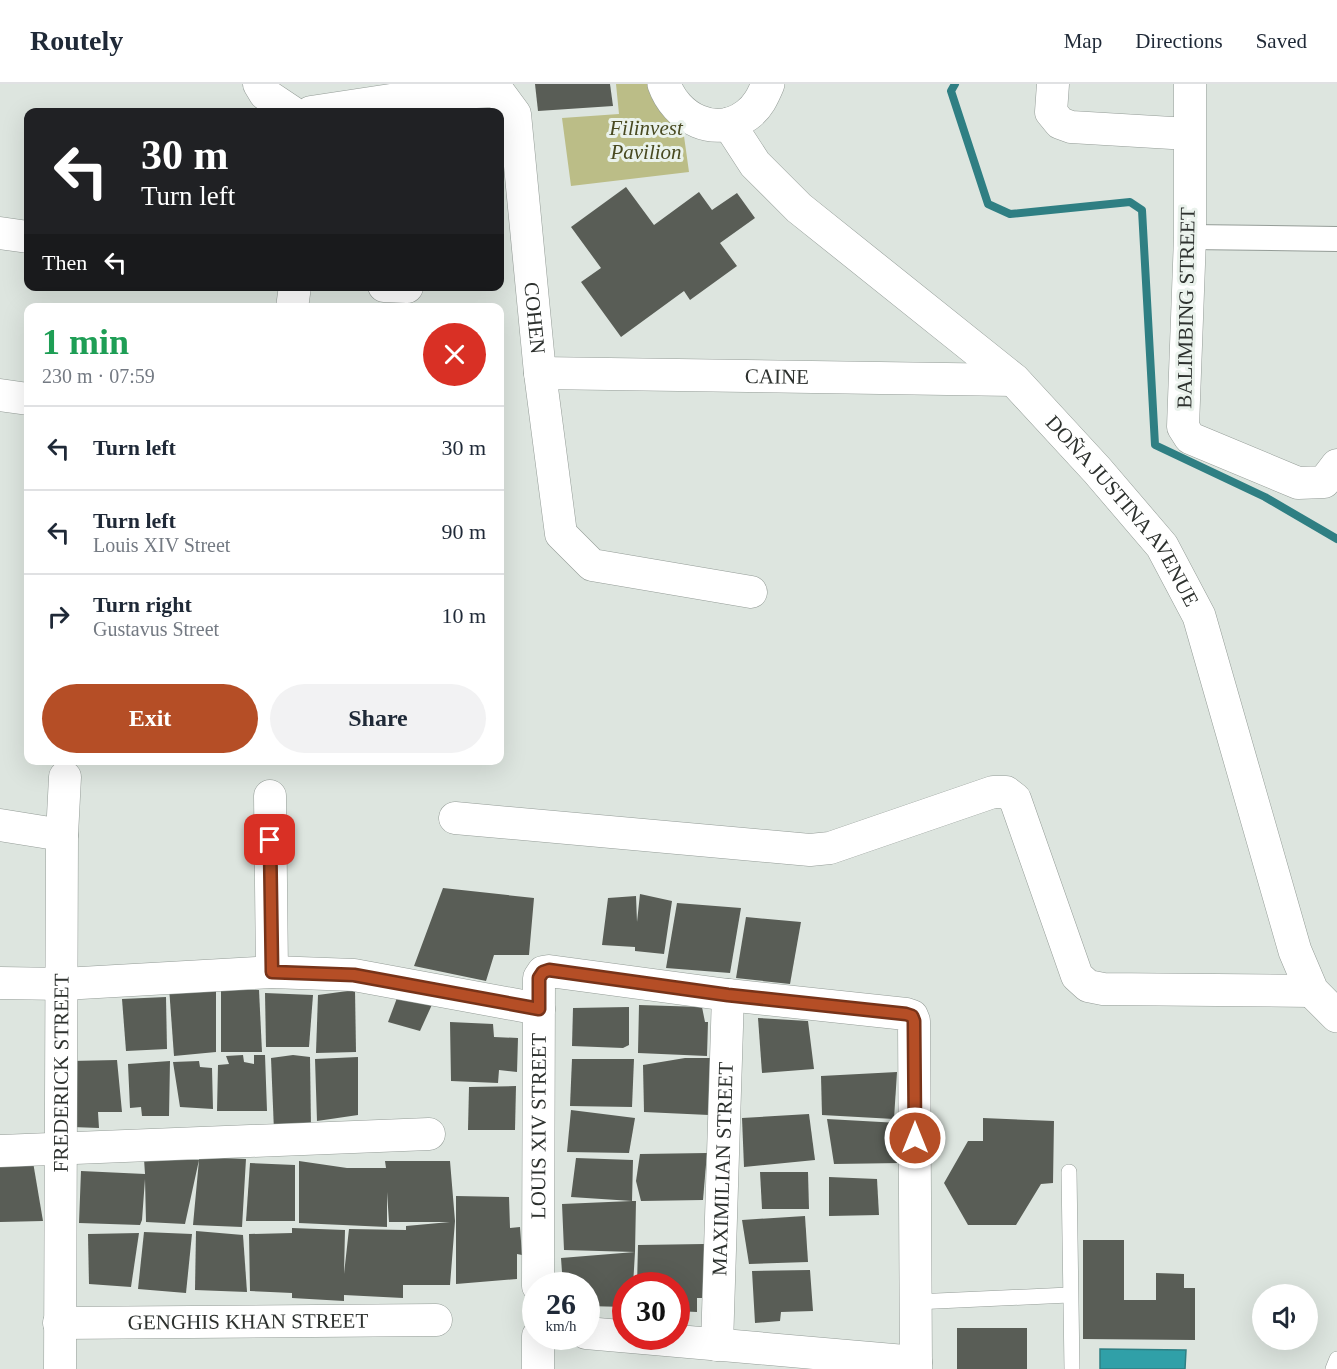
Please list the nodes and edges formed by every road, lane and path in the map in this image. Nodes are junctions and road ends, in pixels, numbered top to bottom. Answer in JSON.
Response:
{"nodes":[{"id":1,"x":259,"y":84,"type":"edge"},
{"id":2,"x":664,"y":84,"type":"edge"},
{"id":3,"x":768,"y":84,"type":"edge"},
{"id":4,"x":1053,"y":84,"type":"edge"},
{"id":5,"x":1190,"y":84,"type":"edge"},
{"id":6,"x":286,"y":108,"type":"edge"},
{"id":7,"x":338,"y":108,"type":"edge"},
{"id":8,"x":729,"y":124,"type":"junction"},
{"id":9,"x":1188,"y":134,"type":"junction"},
{"id":10,"x":0,"y":233,"type":"edge"},
{"id":11,"x":24,"y":236,"type":"edge"},
{"id":12,"x":1190,"y":237,"type":"junction"},
{"id":13,"x":1337,"y":239,"type":"edge"},
{"id":14,"x":540,"y":373,"type":"junction"},
{"id":15,"x":1014,"y":380,"type":"junction"},
{"id":16,"x":0,"y":394,"type":"edge"},
{"id":17,"x":24,"y":398,"type":"edge"},
{"id":18,"x":1337,"y":465,"type":"edge"},
{"id":19,"x":751,"y":592,"type":"dead end"},
{"id":20,"x":65,"y":777,"type":"dead end"},
{"id":21,"x":270,"y":796,"type":"dead end"},
{"id":22,"x":455,"y":818,"type":"dead end"},
{"id":23,"x":0,"y":825,"type":"edge"},
{"id":24,"x":62,"y":835,"type":"junction"},
{"id":25,"x":272,"y":972,"type":"junction"},
{"id":26,"x":0,"y":983,"type":"edge"},
{"id":27,"x":63,"y":984,"type":"junction"},
{"id":28,"x":1312,"y":991,"type":"junction"},
{"id":29,"x":728,"y":995,"type":"junction"},
{"id":30,"x":539,"y":1009,"type":"junction"},
{"id":31,"x":1337,"y":1016,"type":"edge"},
{"id":32,"x":429,"y":1134,"type":"dead end"},
{"id":33,"x":60,"y":1149,"type":"junction"},
{"id":34,"x":0,"y":1151,"type":"edge"},
{"id":35,"x":1069,"y":1172,"type":"dead end"},
{"id":36,"x":538,"y":1272,"type":"edge"},
{"id":37,"x":1069,"y":1295,"type":"junction"},
{"id":38,"x":915,"y":1302,"type":"junction"},
{"id":39,"x":436,"y":1320,"type":"dead end"},
{"id":40,"x":59,"y":1323,"type":"junction"},
{"id":41,"x":600,"y":1334,"type":"edge"},
{"id":42,"x":717,"y":1345,"type":"junction"},
{"id":43,"x":538,"y":1350,"type":"edge"},
{"id":44,"x":1337,"y":1359,"type":"edge"},
{"id":45,"x":916,"y":1366,"type":"edge"},
{"id":46,"x":60,"y":1369,"type":"edge"},
{"id":47,"x":538,"y":1369,"type":"edge"},
{"id":48,"x":1072,"y":1369,"type":"edge"},
{"id":49,"x":1333,"y":1369,"type":"edge"}],
"edges":[{"from":1,"to":6,"type":"street"},
{"from":2,"to":8,"type":"street"},
{"from":3,"to":8,"type":"street"},
{"from":4,"to":9,"type":"street"},
{"from":5,"to":9,"type":"street","name":"BALIMBING STREET"},
{"from":7,"to":14,"type":"street","name":"COHEN"},
{"from":8,"to":15,"type":"street","name":"DOÑA JUSTINA AVENUE"},
{"from":9,"to":12,"type":"street","name":"BALIMBING STREET"},
{"from":10,"to":11,"type":"street"},
{"from":12,"to":13,"type":"street"},
{"from":12,"to":18,"type":"street","name":"BALIMBING STREET"},
{"from":14,"to":15,"type":"street","name":"CAINE"},
{"from":14,"to":19,"type":"street","name":"COHEN"},
{"from":15,"to":28,"type":"street","name":"DOÑA JUSTINA AVENUE"},
{"from":16,"to":17,"type":"street"},
{"from":20,"to":24,"type":"street","name":"FREDERICK STREET"},
{"from":21,"to":25,"type":"street"},
{"from":22,"to":28,"type":"street"},
{"from":23,"to":24,"type":"street"},
{"from":24,"to":27,"type":"street","name":"FREDERICK STREET"},
{"from":25,"to":27,"type":"street"},
{"from":25,"to":30,"type":"street"},
{"from":26,"to":27,"type":"street"},
{"from":27,"to":33,"type":"street","name":"FREDERICK STREET"},
{"from":28,"to":31,"type":"street","name":"DOÑA JUSTINA AVENUE"},
{"from":29,"to":30,"type":"street","name":"LOUIS XIV STREET"},
{"from":29,"to":38,"type":"street"},
{"from":29,"to":42,"type":"street","name":"MAXIMILIAN STREET"},
{"from":30,"to":36,"type":"street","name":"LOUIS XIV STREET"},
{"from":32,"to":33,"type":"street"},
{"from":33,"to":34,"type":"street"},
{"from":33,"to":40,"type":"street","name":"FREDERICK STREET"},
{"from":35,"to":37,"type":"lane"},
{"from":37,"to":38,"type":"lane"},
{"from":37,"to":48,"type":"lane"},
{"from":38,"to":45,"type":"street"},
{"from":39,"to":40,"type":"street","name":"GENGHIS KHAN STREET"},
{"from":40,"to":46,"type":"street","name":"FREDERICK STREET"},
{"from":41,"to":42,"type":"street"},
{"from":42,"to":45,"type":"street"},
{"from":43,"to":47,"type":"street"},
{"from":44,"to":49,"type":"lane"}]}
